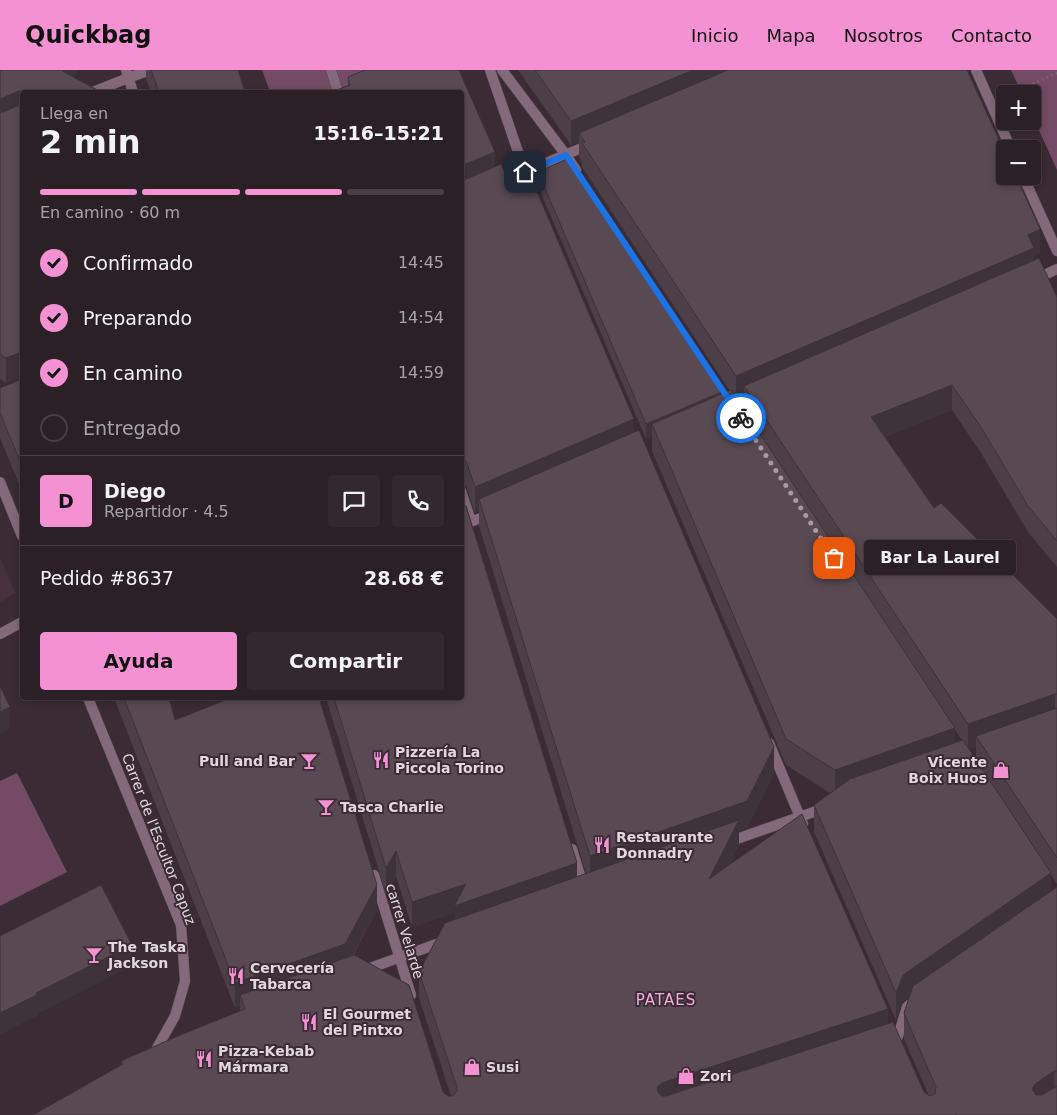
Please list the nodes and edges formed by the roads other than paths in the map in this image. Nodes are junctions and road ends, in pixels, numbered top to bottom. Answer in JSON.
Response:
{"nodes":[{"id":1,"x":150,"y":70,"type":"edge"},
{"id":2,"x":331,"y":70,"type":"edge"},
{"id":3,"x":490,"y":70,"type":"edge"},
{"id":4,"x":502,"y":70,"type":"edge"},
{"id":5,"x":976,"y":70,"type":"edge"},
{"id":6,"x":127,"y":74,"type":"edge"},
{"id":7,"x":97,"y":90,"type":"edge"},
{"id":8,"x":132,"y":90,"type":"edge"},
{"id":9,"x":337,"y":90,"type":"edge"},
{"id":10,"x":602,"y":139,"type":"edge"},
{"id":11,"x":1007,"y":140,"type":"edge"},
{"id":12,"x":566,"y":155,"type":"junction"},
{"id":13,"x":525,"y":172,"type":"junction"},
{"id":14,"x":507,"y":179,"type":"edge"},
{"id":15,"x":582,"y":179,"type":"edge"},
{"id":16,"x":1028,"y":185,"type":"edge"},
{"id":17,"x":532,"y":190,"type":"edge"},
{"id":18,"x":1053,"y":233,"type":"edge"},
{"id":19,"x":1057,"y":251,"type":"edge"},
{"id":20,"x":1057,"y":270,"type":"edge"},
{"id":21,"x":1026,"y":284,"type":"edge"},
{"id":22,"x":0,"y":482,"type":"edge"},
{"id":23,"x":464,"y":504,"type":"edge"},
{"id":24,"x":498,"y":510,"type":"edge"},
{"id":25,"x":469,"y":527,"type":"edge"},
{"id":26,"x":20,"y":531,"type":"edge"},
{"id":27,"x":20,"y":623,"type":"edge"},
{"id":28,"x":0,"y":634,"type":"edge"},
{"id":29,"x":89,"y":700,"type":"edge"},
{"id":30,"x":766,"y":736,"type":"edge"},
{"id":31,"x":837,"y":804,"type":"edge"},
{"id":32,"x":800,"y":817,"type":"junction"},
{"id":33,"x":568,"y":835,"type":"edge"},
{"id":34,"x":808,"y":835,"type":"edge"},
{"id":35,"x":716,"y":846,"type":"edge"},
{"id":36,"x":370,"y":865,"type":"edge"},
{"id":37,"x":585,"y":892,"type":"edge"},
{"id":38,"x":455,"y":938,"type":"edge"},
{"id":39,"x":399,"y":958,"type":"junction"},
{"id":40,"x":353,"y":974,"type":"edge"},
{"id":41,"x":915,"y":1001,"type":"edge"},
{"id":42,"x":414,"y":1004,"type":"edge"},
{"id":43,"x":889,"y":1023,"type":"edge"},
{"id":44,"x":173,"y":1039,"type":"edge"},
{"id":45,"x":898,"y":1044,"type":"junction"},
{"id":46,"x":878,"y":1046,"type":"edge"}],
"edges":[{"from":1,"to":6,"type":"street"},
{"from":2,"to":9,"type":"street"},
{"from":3,"to":13,"type":"street"},
{"from":4,"to":12,"type":"street"},
{"from":5,"to":11,"type":"street"},
{"from":6,"to":7,"type":"street"},
{"from":6,"to":8,"type":"street"},
{"from":10,"to":12,"type":"street"},
{"from":12,"to":13,"type":"street"},
{"from":12,"to":15,"type":"street"},
{"from":13,"to":14,"type":"street"},
{"from":13,"to":17,"type":"street"},
{"from":16,"to":18,"type":"street"},
{"from":18,"to":19,"type":"street"},
{"from":20,"to":21,"type":"street"},
{"from":22,"to":26,"type":"street"},
{"from":23,"to":25,"type":"street"},
{"from":24,"to":25,"type":"street"},
{"from":27,"to":28,"type":"street"},
{"from":29,"to":44,"type":"street","name":"Carrer de l'Escultor Capuz"},
{"from":30,"to":32,"type":"street"},
{"from":31,"to":32,"type":"street"},
{"from":32,"to":34,"type":"street"},
{"from":32,"to":35,"type":"street"},
{"from":33,"to":37,"type":"street"},
{"from":36,"to":39,"type":"street","name":"carrer Velarde"},
{"from":38,"to":39,"type":"street"},
{"from":39,"to":40,"type":"street"},
{"from":39,"to":42,"type":"street","name":"carrer Velarde"},
{"from":41,"to":45,"type":"street"},
{"from":43,"to":45,"type":"street"},
{"from":45,"to":46,"type":"street"}]}
